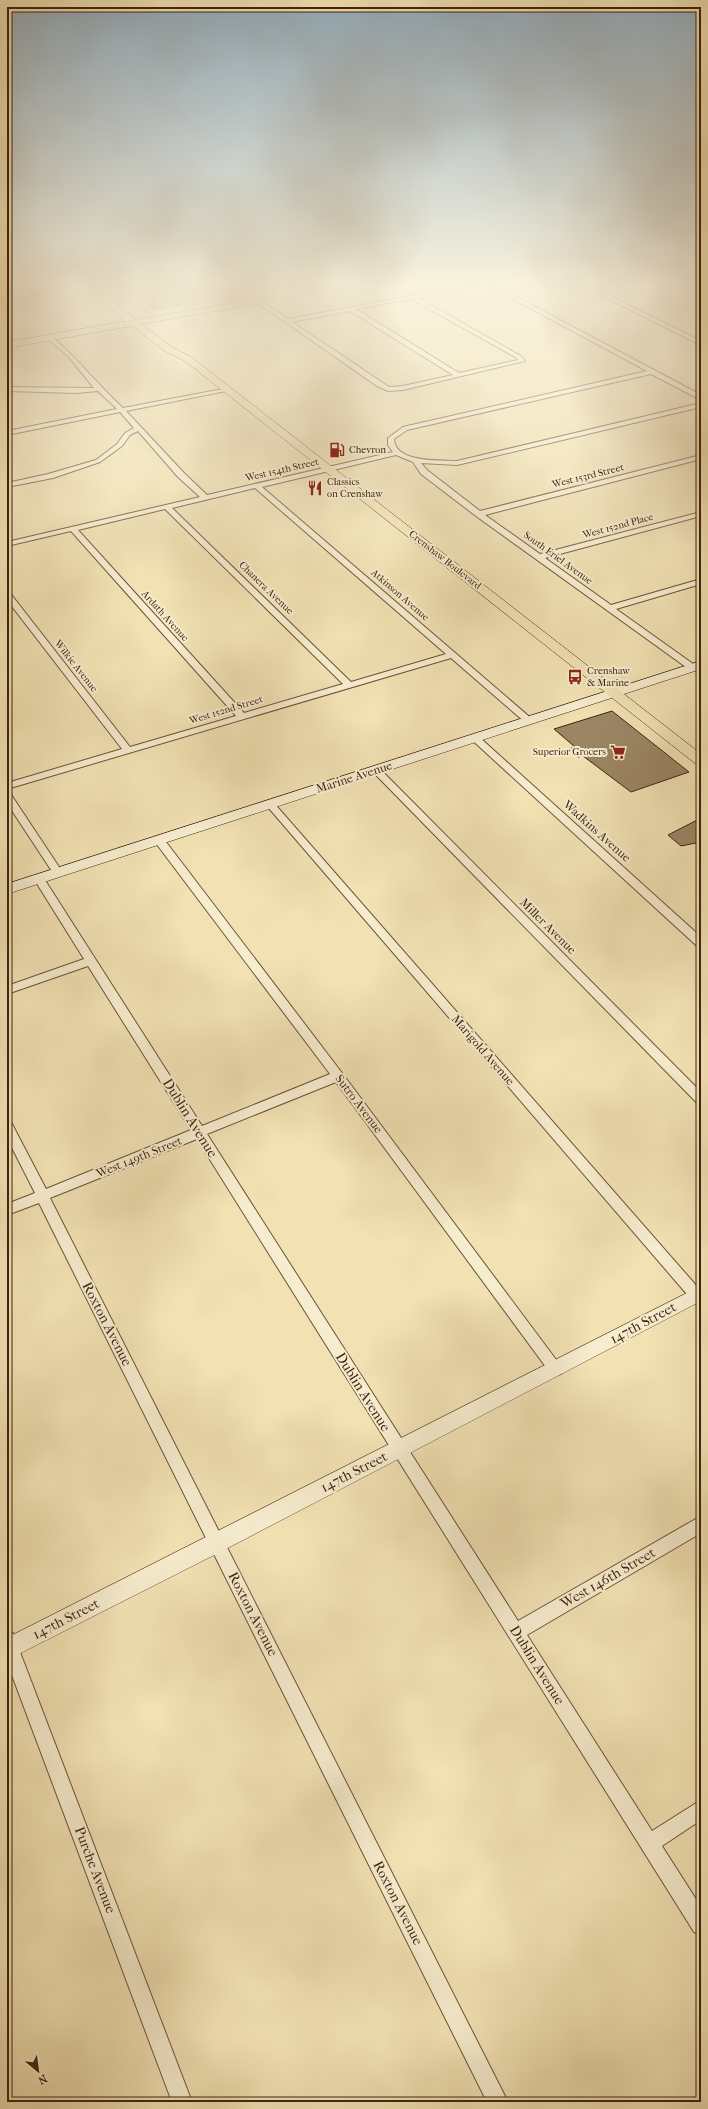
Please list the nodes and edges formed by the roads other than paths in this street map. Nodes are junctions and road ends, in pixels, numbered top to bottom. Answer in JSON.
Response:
{"nodes":[{"id":1,"x":94,"y":383,"type":"edge"},
{"id":2,"x":219,"y":383,"type":"edge"},
{"id":3,"x":377,"y":383,"type":"edge"},
{"id":4,"x":424,"y":383,"type":"edge"},
{"id":5,"x":602,"y":383,"type":"edge"},
{"id":6,"x":674,"y":383,"type":"edge"},
{"id":7,"x":7,"y":389,"type":"edge"},
{"id":8,"x":99,"y":389,"type":"junction"},
{"id":9,"x":226,"y":389,"type":"junction"},
{"id":10,"x":110,"y":398,"type":"junction"},
{"id":11,"x":701,"y":398,"type":"edge"},
{"id":12,"x":155,"y":403,"type":"junction"},
{"id":13,"x":701,"y":405,"type":"edge"},
{"id":14,"x":121,"y":409,"type":"junction"},
{"id":15,"x":100,"y":413,"type":"junction"},
{"id":16,"x":136,"y":417,"type":"junction"},
{"id":17,"x":139,"y":428,"type":"junction"},
{"id":18,"x":7,"y":433,"type":"edge"},
{"id":19,"x":397,"y":453,"type":"junction"},
{"id":20,"x":701,"y":457,"type":"edge"},
{"id":21,"x":416,"y":461,"type":"junction"},
{"id":22,"x":329,"y":469,"type":"junction"},
{"id":23,"x":7,"y":485,"type":"edge"},
{"id":24,"x":257,"y":486,"type":"junction"},
{"id":25,"x":206,"y":498,"type":"junction"},
{"id":26,"x":167,"y":507,"type":"junction"},
{"id":27,"x":479,"y":514,"type":"junction"},
{"id":28,"x":701,"y":514,"type":"edge"},
{"id":29,"x":73,"y":529,"type":"junction"},
{"id":30,"x":7,"y":544,"type":"edge"},
{"id":31,"x":539,"y":557,"type":"junction"},
{"id":32,"x":701,"y":581,"type":"edge"},
{"id":33,"x":7,"y":595,"type":"edge"},
{"id":34,"x":610,"y":608,"type":"junction"},
{"id":35,"x":452,"y":654,"type":"junction"},
{"id":36,"x":697,"y":667,"type":"edge"},
{"id":37,"x":349,"y":685,"type":"junction"},
{"id":38,"x":614,"y":693,"type":"junction"},
{"id":39,"x":242,"y":717,"type":"junction"},
{"id":40,"x":529,"y":721,"type":"junction"},
{"id":41,"x":475,"y":738,"type":"junction"},
{"id":42,"x":128,"y":751,"type":"junction"},
{"id":43,"x":701,"y":761,"type":"edge"},
{"id":44,"x":376,"y":770,"type":"junction"},
{"id":45,"x":7,"y":786,"type":"edge"},
{"id":46,"x":7,"y":795,"type":"edge"},
{"id":47,"x":270,"y":804,"type":"junction"},
{"id":48,"x":159,"y":840,"type":"junction"},
{"id":49,"x":58,"y":872,"type":"junction"},
{"id":50,"x":39,"y":879,"type":"junction"},
{"id":51,"x":7,"y":889,"type":"edge"},
{"id":52,"x":701,"y":943,"type":"edge"},
{"id":53,"x":90,"y":961,"type":"junction"},
{"id":54,"x":7,"y":990,"type":"edge"},
{"id":55,"x":338,"y":1076,"type":"junction"},
{"id":56,"x":701,"y":1100,"type":"edge"},
{"id":57,"x":7,"y":1126,"type":"edge"},
{"id":58,"x":199,"y":1132,"type":"junction"},
{"id":59,"x":42,"y":1196,"type":"junction"},
{"id":60,"x":7,"y":1210,"type":"edge"},
{"id":61,"x":699,"y":1294,"type":"edge"},
{"id":62,"x":556,"y":1369,"type":"junction"},
{"id":63,"x":399,"y":1448,"type":"junction"},
{"id":64,"x":701,"y":1524,"type":"edge"},
{"id":65,"x":217,"y":1543,"type":"junction"},
{"id":66,"x":515,"y":1632,"type":"junction"},
{"id":67,"x":8,"y":1645,"type":"edge"},
{"id":68,"x":701,"y":1809,"type":"edge"},
{"id":69,"x":650,"y":1844,"type":"junction"},
{"id":70,"x":701,"y":1925,"type":"edge"},
{"id":71,"x":182,"y":2102,"type":"edge"},
{"id":72,"x":498,"y":2102,"type":"edge"}],
"edges":[{"from":1,"to":8,"type":"street"},
{"from":2,"to":9,"type":"main road","name":"Crenshaw Boulevard"},
{"from":3,"to":4,"type":"street"},
{"from":5,"to":19,"type":"street"},
{"from":6,"to":11,"type":"street"},
{"from":7,"to":8,"type":"street"},
{"from":8,"to":10,"type":"street"},
{"from":9,"to":12,"type":"street"},
{"from":9,"to":22,"type":"main road","name":"Crenshaw Boulevard"},
{"from":10,"to":12,"type":"street"},
{"from":10,"to":14,"type":"street"},
{"from":10,"to":15,"type":"street"},
{"from":12,"to":14,"type":"street"},
{"from":12,"to":16,"type":"street"},
{"from":13,"to":21,"type":"street"},
{"from":14,"to":15,"type":"street"},
{"from":14,"to":16,"type":"street"},
{"from":15,"to":18,"type":"street"},
{"from":16,"to":17,"type":"street"},
{"from":17,"to":23,"type":"street"},
{"from":17,"to":25,"type":"street"},
{"from":19,"to":21,"type":"street"},
{"from":19,"to":22,"type":"street","name":"West 154th Street"},
{"from":20,"to":27,"type":"street","name":"West 153rd Street"},
{"from":21,"to":27,"type":"street","name":"South Eriel Avenue"},
{"from":22,"to":24,"type":"street","name":"West 154th Street"},
{"from":22,"to":38,"type":"main road","name":"Crenshaw Boulevard"},
{"from":24,"to":25,"type":"street","name":"West 154th Street"},
{"from":24,"to":35,"type":"street","name":"Atkinson Avenue"},
{"from":25,"to":26,"type":"street","name":"West 154th Street"},
{"from":26,"to":29,"type":"street","name":"West 154th Street"},
{"from":26,"to":37,"type":"street","name":"Chanera Avenue"},
{"from":27,"to":31,"type":"street","name":"South Eriel Avenue"},
{"from":28,"to":31,"type":"street","name":"West 152nd Place"},
{"from":29,"to":30,"type":"street","name":"West 154th Street"},
{"from":29,"to":39,"type":"street","name":"Ardath Avenue"},
{"from":31,"to":34,"type":"street","name":"South Eriel Avenue"},
{"from":32,"to":34,"type":"street"},
{"from":33,"to":42,"type":"street","name":"Wilkie Avenue"},
{"from":34,"to":36,"type":"street","name":"South Eriel Avenue"},
{"from":35,"to":37,"type":"street","name":"West 152nd Street"},
{"from":35,"to":40,"type":"street","name":"Atkinson Avenue"},
{"from":36,"to":38,"type":"main road","name":"Marine Avenue"},
{"from":37,"to":39,"type":"street","name":"West 152nd Street"},
{"from":38,"to":40,"type":"main road","name":"Marine Avenue"},
{"from":38,"to":43,"type":"main road","name":"Crenshaw Boulevard"},
{"from":39,"to":42,"type":"street","name":"West 152nd Street"},
{"from":40,"to":41,"type":"main road","name":"Marine Avenue"},
{"from":41,"to":44,"type":"main road","name":"Marine Avenue"},
{"from":41,"to":52,"type":"street","name":"Wadkins Avenue"},
{"from":42,"to":45,"type":"street","name":"West 152nd Street"},
{"from":44,"to":47,"type":"main road","name":"Marine Avenue"},
{"from":44,"to":56,"type":"street","name":"Miller Avenue"},
{"from":46,"to":49,"type":"street"},
{"from":47,"to":48,"type":"main road","name":"Marine Avenue"},
{"from":47,"to":61,"type":"street","name":"Marigold Avenue"},
{"from":48,"to":49,"type":"main road","name":"Marine Avenue"},
{"from":48,"to":55,"type":"street","name":"Sutro Avenue"},
{"from":49,"to":50,"type":"main road","name":"Marine Avenue"},
{"from":50,"to":51,"type":"main road","name":"Marine Avenue"},
{"from":50,"to":53,"type":"street","name":"Dublin Avenue"},
{"from":53,"to":54,"type":"street"},
{"from":53,"to":58,"type":"street","name":"Dublin Avenue"},
{"from":55,"to":58,"type":"street","name":"West 149th Street"},
{"from":55,"to":62,"type":"street","name":"Sutro Avenue"},
{"from":57,"to":59,"type":"street","name":"Roxton Avenue"},
{"from":58,"to":59,"type":"street","name":"West 149th Street"},
{"from":58,"to":63,"type":"street","name":"Dublin Avenue"},
{"from":59,"to":60,"type":"street","name":"West 149th Street"},
{"from":59,"to":65,"type":"street","name":"Roxton Avenue"},
{"from":61,"to":62,"type":"street","name":"147th Street"},
{"from":62,"to":63,"type":"street","name":"147th Street"},
{"from":63,"to":65,"type":"street","name":"147th Street"},
{"from":63,"to":66,"type":"street","name":"Dublin Avenue"},
{"from":64,"to":66,"type":"street","name":"West 146th Street"},
{"from":65,"to":67,"type":"street","name":"147th Street"},
{"from":65,"to":72,"type":"street","name":"Roxton Avenue"},
{"from":66,"to":69,"type":"street","name":"Dublin Avenue"},
{"from":67,"to":71,"type":"street","name":"Purche Avenue"},
{"from":68,"to":69,"type":"street"},
{"from":69,"to":70,"type":"street","name":"Dublin Avenue"}]}
